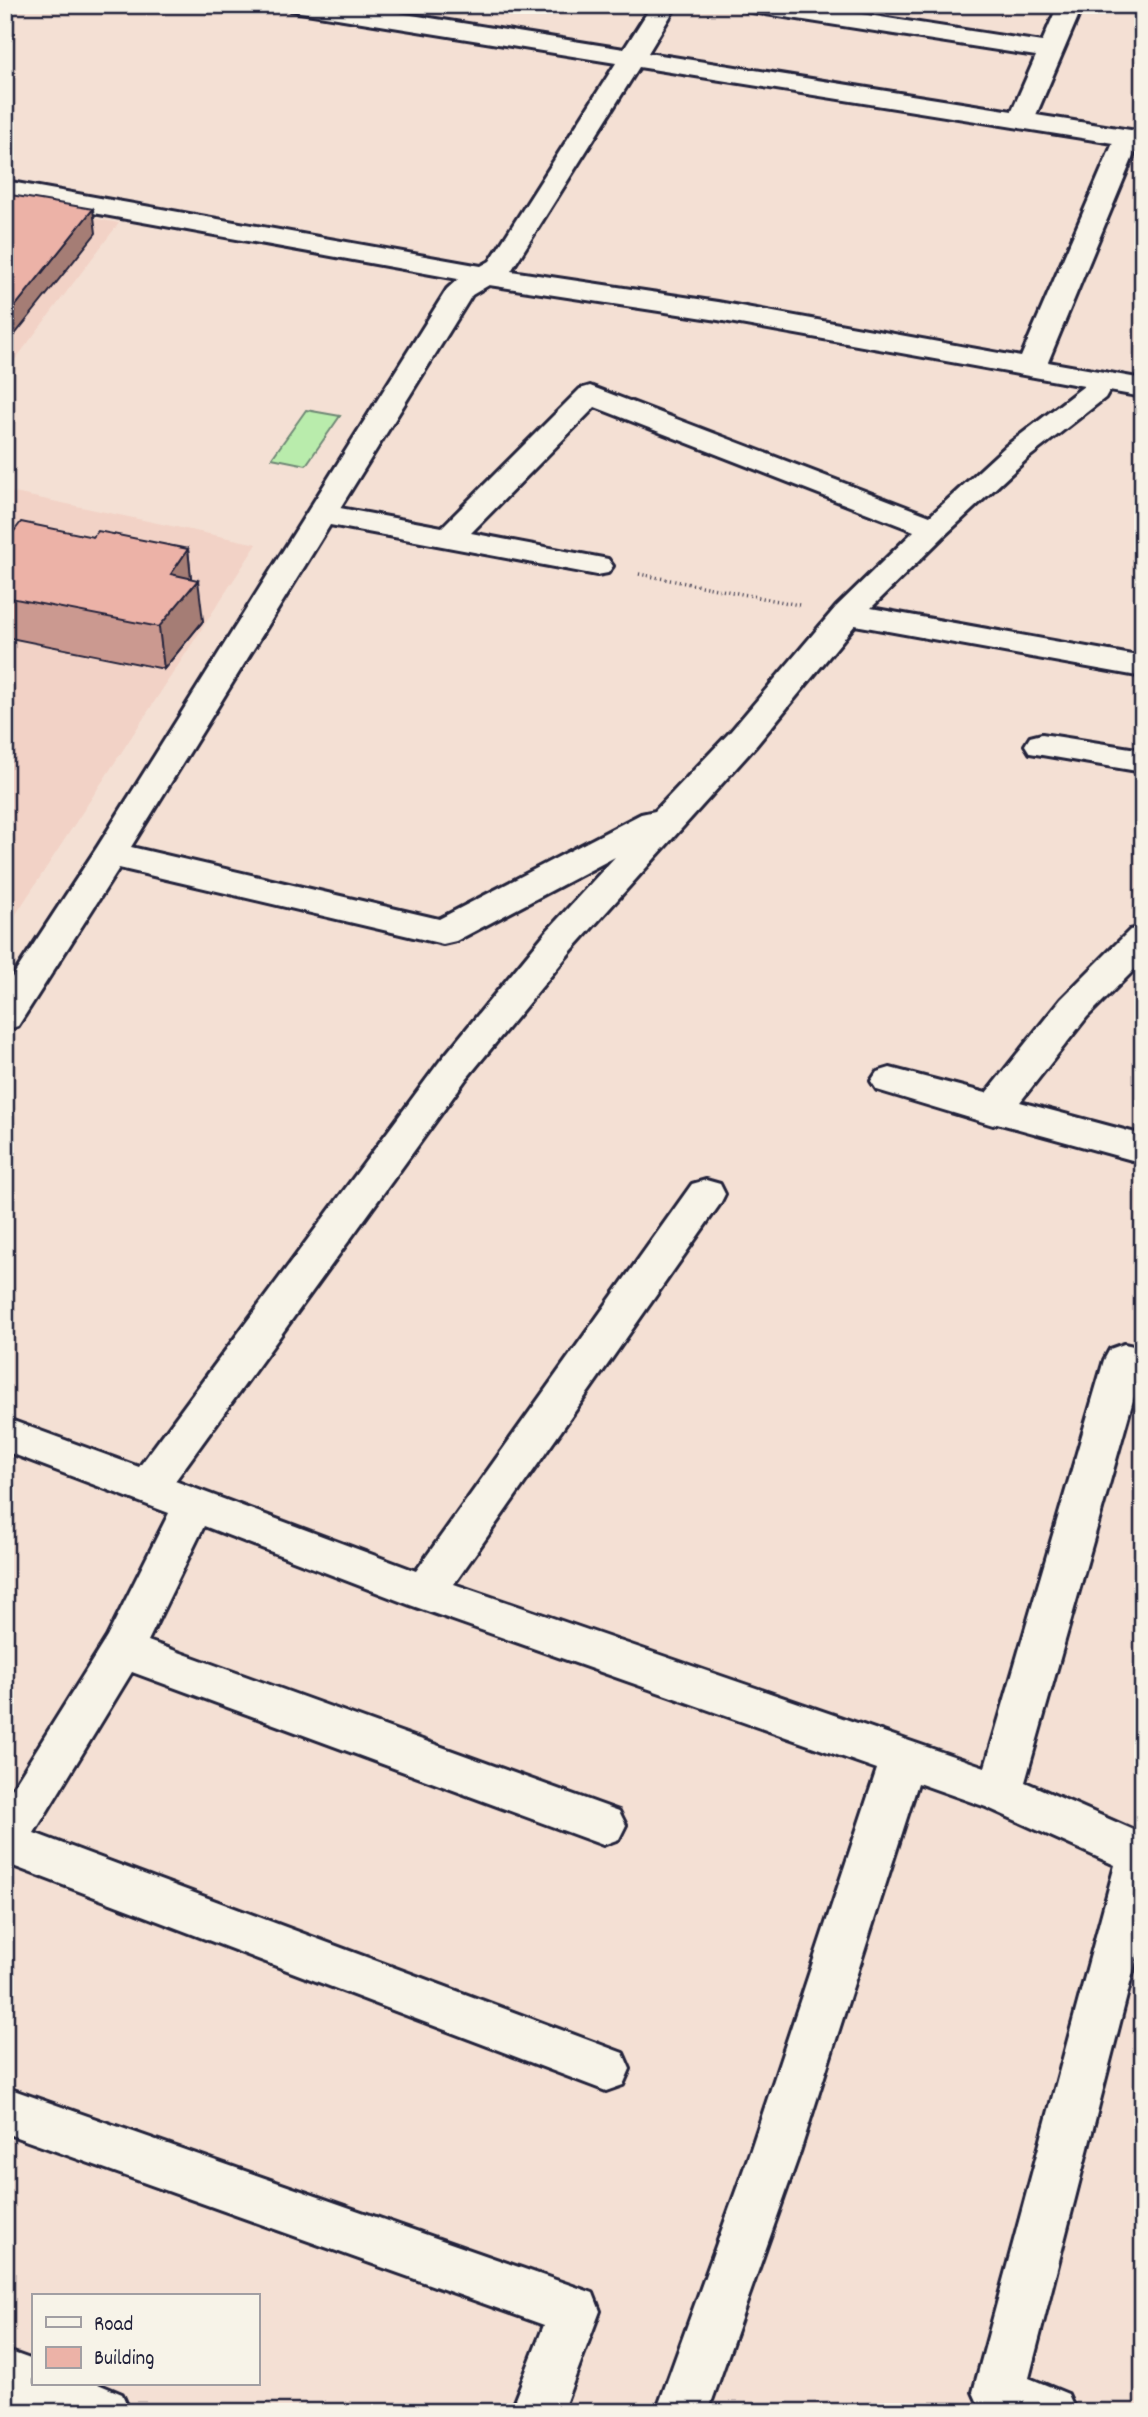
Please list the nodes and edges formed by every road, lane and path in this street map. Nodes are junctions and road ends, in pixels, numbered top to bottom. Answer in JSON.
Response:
{"nodes":[{"id":1,"x":300,"y":5,"type":"edge"},
{"id":2,"x":665,"y":5,"type":"edge"},
{"id":3,"x":752,"y":5,"type":"edge"},
{"id":4,"x":1071,"y":5,"type":"edge"},
{"id":5,"x":1052,"y":51,"type":"junction"},
{"id":6,"x":632,"y":57,"type":"junction"},
{"id":7,"x":1021,"y":120,"type":"junction"},
{"id":8,"x":1135,"y":139,"type":"edge"},
{"id":9,"x":5,"y":189,"type":"edge"},
{"id":10,"x":482,"y":275,"type":"junction"},
{"id":11,"x":1031,"y":368,"type":"junction"},
{"id":12,"x":1143,"y":388,"type":"edge"},
{"id":13,"x":1095,"y":392,"type":"junction"},
{"id":14,"x":1143,"y":409,"type":"edge"},
{"id":15,"x":323,"y":514,"type":"junction"},
{"id":16,"x":934,"y":528,"type":"junction"},
{"id":17,"x":450,"y":537,"type":"junction"},
{"id":18,"x":597,"y":566,"type":"joint"},
{"id":19,"x":847,"y":614,"type":"junction"},
{"id":20,"x":1143,"y":667,"type":"edge"},
{"id":21,"x":1042,"y":745,"type":"dead end"},
{"id":22,"x":1143,"y":761,"type":"edge"},
{"id":23,"x":674,"y":811,"type":"junction"},
{"id":24,"x":110,"y":855,"type":"junction"},
{"id":25,"x":1143,"y":939,"type":"edge"},
{"id":26,"x":5,"y":1017,"type":"edge"},
{"id":27,"x":890,"y":1081,"type":"dead end"},
{"id":28,"x":993,"y":1111,"type":"junction"},
{"id":29,"x":1143,"y":1149,"type":"edge"},
{"id":30,"x":706,"y":1194,"type":"dead end"},
{"id":31,"x":1143,"y":1364,"type":"edge"},
{"id":32,"x":5,"y":1434,"type":"edge"},
{"id":33,"x":145,"y":1489,"type":"junction"},
{"id":34,"x":193,"y":1506,"type":"junction"},
{"id":35,"x":425,"y":1592,"type":"junction"},
{"id":36,"x":121,"y":1650,"type":"junction"},
{"id":37,"x":903,"y":1759,"type":"junction"},
{"id":38,"x":1000,"y":1792,"type":"junction"},
{"id":39,"x":603,"y":1825,"type":"dead end"},
{"id":40,"x":5,"y":1841,"type":"edge"},
{"id":41,"x":1141,"y":1855,"type":"edge"},
{"id":42,"x":606,"y":2069,"type":"dead end"},
{"id":43,"x":5,"y":2110,"type":"edge"},
{"id":44,"x":5,"y":2376,"type":"edge"},
{"id":45,"x":32,"y":2386,"type":"edge"},
{"id":46,"x":32,"y":2386,"type":"edge"},
{"id":47,"x":104,"y":2412,"type":"edge"},
{"id":48,"x":537,"y":2412,"type":"edge"},
{"id":49,"x":682,"y":2412,"type":"edge"},
{"id":50,"x":1050,"y":2412,"type":"edge"}],
"edges":[{"from":1,"to":6,"type":"street"},
{"from":2,"to":6,"type":"street"},
{"from":3,"to":5,"type":"street"},
{"from":4,"to":5,"type":"street"},
{"from":5,"to":7,"type":"street"},
{"from":6,"to":7,"type":"street"},
{"from":6,"to":10,"type":"street"},
{"from":7,"to":8,"type":"street"},
{"from":8,"to":11,"type":"street"},
{"from":9,"to":10,"type":"street"},
{"from":10,"to":11,"type":"street"},
{"from":10,"to":15,"type":"street"},
{"from":11,"to":12,"type":"street"},
{"from":11,"to":13,"type":"street"},
{"from":13,"to":14,"type":"street"},
{"from":13,"to":16,"type":"street"},
{"from":15,"to":17,"type":"street"},
{"from":15,"to":24,"type":"street"},
{"from":16,"to":17,"type":"street"},
{"from":16,"to":19,"type":"street"},
{"from":17,"to":18,"type":"street"},
{"from":18,"to":19,"type":"path"},
{"from":19,"to":20,"type":"street"},
{"from":19,"to":23,"type":"street"},
{"from":21,"to":22,"type":"street"},
{"from":23,"to":24,"type":"street"},
{"from":23,"to":33,"type":"street"},
{"from":24,"to":26,"type":"street"},
{"from":25,"to":28,"type":"street"},
{"from":27,"to":28,"type":"street"},
{"from":28,"to":29,"type":"street"},
{"from":30,"to":35,"type":"street"},
{"from":31,"to":38,"type":"street"},
{"from":32,"to":33,"type":"street"},
{"from":33,"to":34,"type":"street"},
{"from":34,"to":35,"type":"street"},
{"from":34,"to":36,"type":"street"},
{"from":35,"to":37,"type":"street"},
{"from":36,"to":39,"type":"street"},
{"from":36,"to":40,"type":"street"},
{"from":37,"to":38,"type":"street"},
{"from":37,"to":49,"type":"street"},
{"from":38,"to":41,"type":"street"},
{"from":40,"to":42,"type":"street"},
{"from":41,"to":50,"type":"street"},
{"from":43,"to":48,"type":"street"},
{"from":44,"to":45,"type":"street"},
{"from":46,"to":47,"type":"street"}]}
